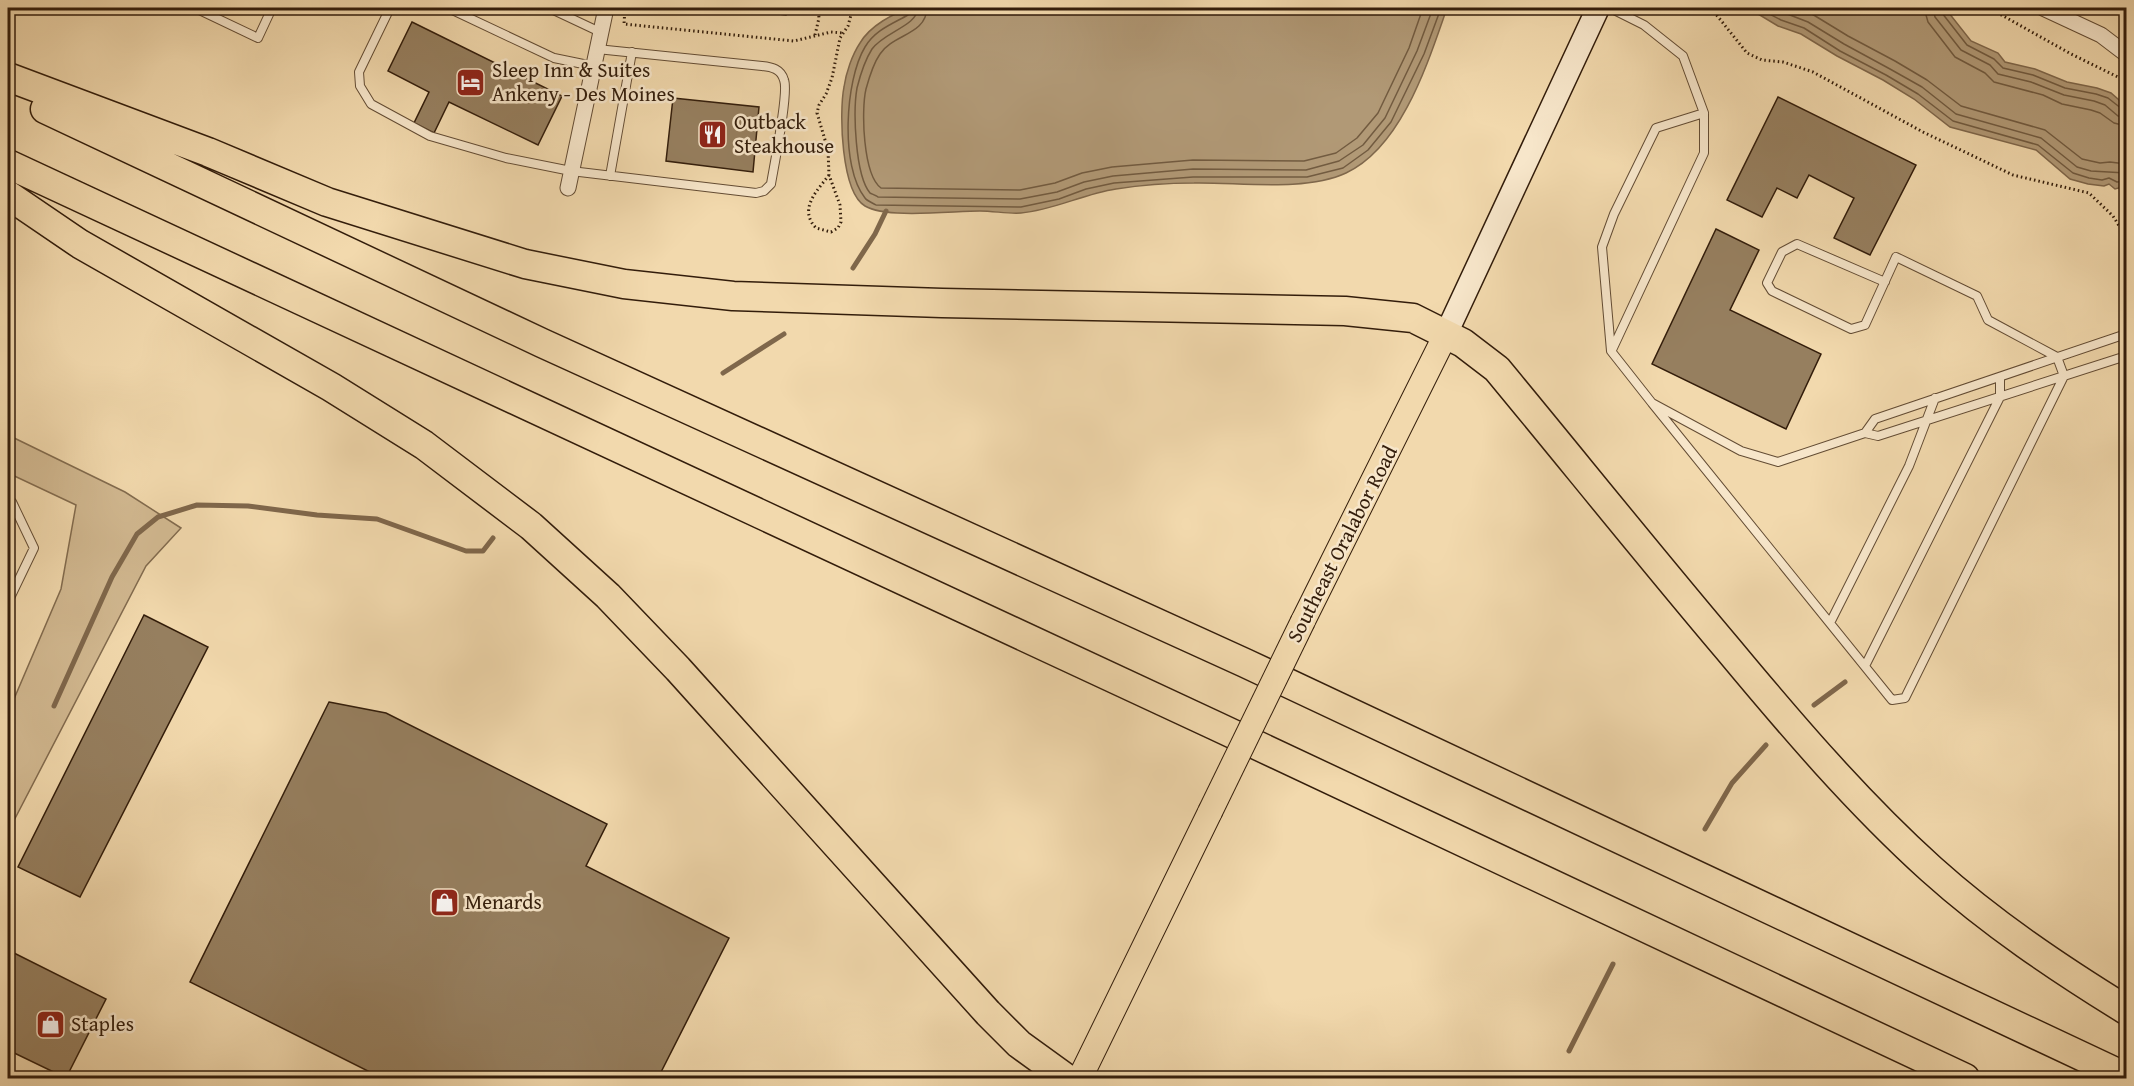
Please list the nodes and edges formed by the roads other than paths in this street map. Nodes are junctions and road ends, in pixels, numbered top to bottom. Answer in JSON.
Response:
{"nodes":[{"id":1,"x":195,"y":8,"type":"edge"},
{"id":2,"x":272,"y":8,"type":"edge"},
{"id":3,"x":390,"y":8,"type":"edge"},
{"id":4,"x":448,"y":8,"type":"edge"},
{"id":5,"x":549,"y":8,"type":"edge"},
{"id":6,"x":606,"y":8,"type":"edge"},
{"id":7,"x":1598,"y":8,"type":"edge"},
{"id":8,"x":1610,"y":8,"type":"edge"},
{"id":9,"x":2043,"y":8,"type":"edge"},
{"id":10,"x":600,"y":32,"type":"junction"},
{"id":11,"x":597,"y":49,"type":"junction"},
{"id":12,"x":632,"y":52,"type":"junction"},
{"id":13,"x":2127,"y":54,"type":"edge"},
{"id":14,"x":593,"y":66,"type":"junction"},
{"id":15,"x":8,"y":77,"type":"edge"},
{"id":16,"x":8,"y":91,"type":"edge"},
{"id":17,"x":1704,"y":113,"type":"junction"},
{"id":18,"x":8,"y":164,"type":"edge"},
{"id":19,"x":572,"y":171,"type":"junction"},
{"id":20,"x":610,"y":176,"type":"junction"},
{"id":21,"x":568,"y":188,"type":"dead end"},
{"id":22,"x":8,"y":195,"type":"edge"},
{"id":23,"x":1885,"y":282,"type":"junction"},
{"id":24,"x":1446,"y":334,"type":"junction"},
{"id":25,"x":2127,"y":336,"type":"edge"},
{"id":26,"x":1611,"y":351,"type":"junction"},
{"id":27,"x":2127,"y":356,"type":"edge"},
{"id":28,"x":2057,"y":357,"type":"junction"},
{"id":29,"x":2064,"y":376,"type":"junction"},
{"id":30,"x":2000,"y":377,"type":"junction"},
{"id":31,"x":2000,"y":397,"type":"junction"},
{"id":32,"x":1935,"y":399,"type":"junction"},
{"id":33,"x":1652,"y":403,"type":"junction"},
{"id":34,"x":1926,"y":421,"type":"junction"},
{"id":35,"x":1865,"y":433,"type":"junction"},
{"id":36,"x":8,"y":500,"type":"edge"},
{"id":37,"x":8,"y":602,"type":"edge"},
{"id":38,"x":1830,"y":623,"type":"junction"},
{"id":39,"x":1865,"y":666,"type":"junction"},
{"id":40,"x":2127,"y":1010,"type":"edge"},
{"id":41,"x":2127,"y":1077,"type":"edge"},
{"id":42,"x":1066,"y":1078,"type":"edge"},
{"id":43,"x":1080,"y":1078,"type":"edge"},
{"id":44,"x":1965,"y":1078,"type":"edge"}],
"edges":[{"from":1,"to":2,"type":"lane"},
{"from":3,"to":19,"type":"lane"},
{"from":4,"to":14,"type":"lane"},
{"from":5,"to":10,"type":"lane"},
{"from":6,"to":10,"type":"street"},
{"from":7,"to":24,"type":"main road","name":"Southeast Oralabor Road"},
{"from":8,"to":17,"type":"lane"},
{"from":9,"to":13,"type":"street"},
{"from":10,"to":11,"type":"street"},
{"from":11,"to":12,"type":"lane"},
{"from":11,"to":14,"type":"street"},
{"from":12,"to":20,"type":"lane"},
{"from":12,"to":20,"type":"lane"},
{"from":14,"to":19,"type":"street"},
{"from":15,"to":24,"type":"highway"},
{"from":16,"to":41,"type":"highway"},
{"from":17,"to":26,"type":"lane"},
{"from":17,"to":26,"type":"lane"},
{"from":18,"to":44,"type":"highway"},
{"from":19,"to":20,"type":"lane"},
{"from":19,"to":21,"type":"street"},
{"from":22,"to":42,"type":"highway"},
{"from":23,"to":23,"type":"lane"},
{"from":23,"to":28,"type":"lane"},
{"from":24,"to":40,"type":"highway"},
{"from":24,"to":43,"type":"main road","name":"Southeast Oralabor Road","bridge":true},
{"from":25,"to":28,"type":"lane"},
{"from":26,"to":33,"type":"lane"},
{"from":27,"to":29,"type":"lane"},
{"from":28,"to":29,"type":"lane"},
{"from":28,"to":30,"type":"lane"},
{"from":29,"to":31,"type":"lane"},
{"from":29,"to":39,"type":"lane"},
{"from":30,"to":31,"type":"lane"},
{"from":30,"to":32,"type":"lane"},
{"from":31,"to":34,"type":"lane"},
{"from":31,"to":39,"type":"lane"},
{"from":32,"to":34,"type":"lane"},
{"from":32,"to":35,"type":"lane"},
{"from":33,"to":35,"type":"lane"},
{"from":33,"to":38,"type":"lane"},
{"from":34,"to":35,"type":"lane"},
{"from":34,"to":38,"type":"lane"},
{"from":36,"to":37,"type":"lane"},
{"from":38,"to":39,"type":"lane"}]}
